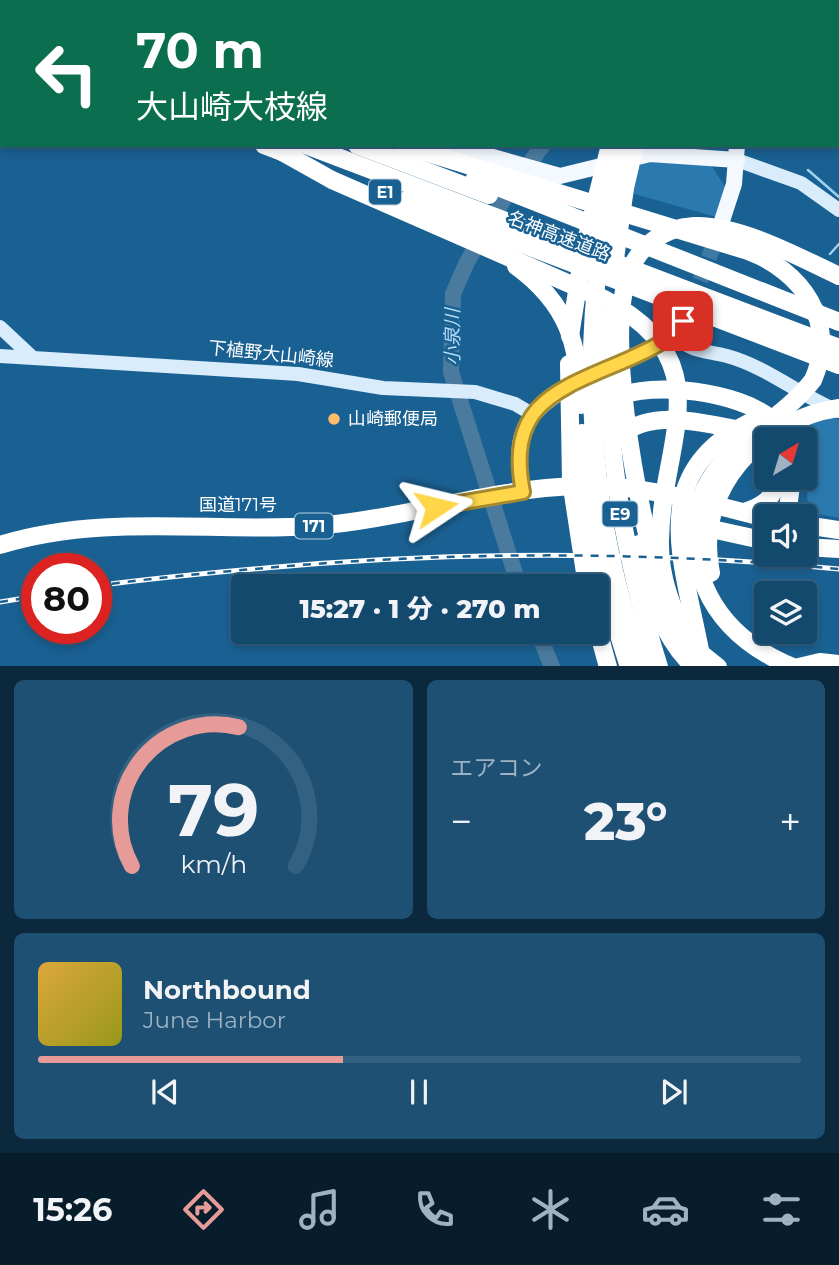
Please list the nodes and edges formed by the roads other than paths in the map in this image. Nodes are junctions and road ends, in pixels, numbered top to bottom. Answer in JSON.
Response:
{"nodes":[{"id":1,"x":269,"y":147,"type":"edge"},
{"id":2,"x":311,"y":147,"type":"edge"},
{"id":3,"x":364,"y":147,"type":"edge"},
{"id":4,"x":392,"y":147,"type":"edge"},
{"id":5,"x":407,"y":147,"type":"edge"},
{"id":6,"x":458,"y":147,"type":"edge"},
{"id":7,"x":610,"y":147,"type":"edge"},
{"id":8,"x":622,"y":147,"type":"edge"},
{"id":9,"x":635,"y":147,"type":"edge"},
{"id":10,"x":282,"y":152,"type":"junction"},
{"id":11,"x":737,"y":152,"type":"edge"},
{"id":12,"x":529,"y":197,"type":"junction"},
{"id":13,"x":839,"y":210,"type":"edge"},
{"id":14,"x":510,"y":231,"type":"junction"},
{"id":15,"x":718,"y":233,"type":"tunnel mouth"},
{"id":16,"x":480,"y":245,"type":"junction"},
{"id":17,"x":836,"y":269,"type":"edge"},
{"id":18,"x":839,"y":322,"type":"edge"},
{"id":19,"x":0,"y":327,"type":"edge"},
{"id":20,"x":678,"y":327,"type":"joint"},
{"id":21,"x":839,"y":348,"type":"edge"},
{"id":22,"x":0,"y":356,"type":"edge"},
{"id":23,"x":31,"y":356,"type":"junction"},
{"id":24,"x":608,"y":358,"type":"junction"},
{"id":25,"x":839,"y":365,"type":"edge"},
{"id":26,"x":792,"y":400,"type":"junction"},
{"id":27,"x":839,"y":409,"type":"edge"},
{"id":28,"x":532,"y":414,"type":"junction"},
{"id":29,"x":778,"y":427,"type":"edge"},
{"id":30,"x":754,"y":438,"type":"edge"},
{"id":31,"x":605,"y":468,"type":"dead end"},
{"id":32,"x":581,"y":469,"type":"dead end"},
{"id":33,"x":775,"y":490,"type":"edge"},
{"id":34,"x":517,"y":493,"type":"junction"},
{"id":35,"x":607,"y":503,"type":"dead end"},
{"id":36,"x":585,"y":510,"type":"dead end"},
{"id":37,"x":744,"y":512,"type":"junction"},
{"id":38,"x":754,"y":515,"type":"edge"},
{"id":39,"x":817,"y":527,"type":"edge"},
{"id":40,"x":839,"y":530,"type":"edge"},
{"id":41,"x":754,"y":539,"type":"edge"},
{"id":42,"x":0,"y":545,"type":"edge"},
{"id":43,"x":817,"y":548,"type":"edge"},
{"id":44,"x":839,"y":549,"type":"edge"},
{"id":45,"x":585,"y":574,"type":"edge"},
{"id":46,"x":618,"y":590,"type":"junction"},
{"id":47,"x":609,"y":640,"type":"edge"},
{"id":48,"x":690,"y":643,"type":"junction"},
{"id":49,"x":839,"y":664,"type":"edge"},
{"id":50,"x":633,"y":666,"type":"edge"},
{"id":51,"x":693,"y":666,"type":"edge"},
{"id":52,"x":704,"y":666,"type":"edge"},
{"id":53,"x":717,"y":666,"type":"edge"},
{"id":54,"x":794,"y":666,"type":"edge"},
{"id":55,"x":794,"y":666,"type":"edge"},
{"id":56,"x":801,"y":666,"type":"edge"}],
"edges":[{"from":1,"to":10,"type":"highway","name":"名神高速道路","number":"E1"},
{"from":2,"to":14,"type":"highway","name":"名神高速道路","number":"E1"},
{"from":3,"to":12,"type":"highway","name":"名神高速道路","number":"E1"},
{"from":4,"to":12,"type":"highway","name":"名神高速道路","number":"E1"},
{"from":5,"to":12,"type":"highway"},
{"from":6,"to":11,"type":"main road"},
{"from":7,"to":45,"type":"highway"},
{"from":8,"to":50,"type":"highway","number":"E9"},
{"from":9,"to":24,"type":"highway","number":"E9"},
{"from":10,"to":14,"type":"highway","name":"名神高速道路","number":"E1"},
{"from":10,"to":16,"type":"highway"},
{"from":11,"to":13,"type":"main road"},
{"from":11,"to":15,"type":"main road"},
{"from":12,"to":18,"type":"highway","name":"名神高速道路","number":"E1"},
{"from":12,"to":26,"type":"highway"},
{"from":14,"to":21,"type":"highway","name":"名神高速道路","number":"E1"},
{"from":14,"to":25,"type":"highway","name":"名神高速道路","number":"E1"},
{"from":16,"to":48,"type":"highway"},
{"from":16,"to":50,"type":"highway"},
{"from":17,"to":48,"type":"highway"},
{"from":19,"to":23,"type":"main road"},
{"from":20,"to":27,"type":"main road"},
{"from":20,"to":28,"type":"main road"},
{"from":22,"to":23,"type":"main road","name":"下植野大山崎線"},
{"from":23,"to":28,"type":"main road","name":"下植野大山崎線"},
{"from":24,"to":50,"type":"highway","number":"E9"},
{"from":24,"to":51,"type":"highway"},
{"from":26,"to":52,"type":"highway"},
{"from":26,"to":54,"type":"highway"},
{"from":27,"to":55,"type":"highway"},
{"from":28,"to":34,"type":"main road"},
{"from":29,"to":32,"type":"highway"},
{"from":30,"to":31,"type":"highway"},
{"from":33,"to":37,"type":"highway"},
{"from":34,"to":37,"type":"highway","name":"国道171号","number":"171"},
{"from":34,"to":42,"type":"highway","name":"国道171号","number":"171"},
{"from":35,"to":46,"type":"highway"},
{"from":36,"to":50,"type":"highway"},
{"from":37,"to":38,"type":"highway","name":"国道171号","number":"171"},
{"from":39,"to":40,"type":"highway"},
{"from":41,"to":46,"type":"highway"},
{"from":43,"to":44,"type":"highway"},
{"from":46,"to":50,"type":"highway"},
{"from":47,"to":50,"type":"highway"},
{"from":48,"to":53,"type":"highway"},
{"from":49,"to":56,"type":"highway"}]}
